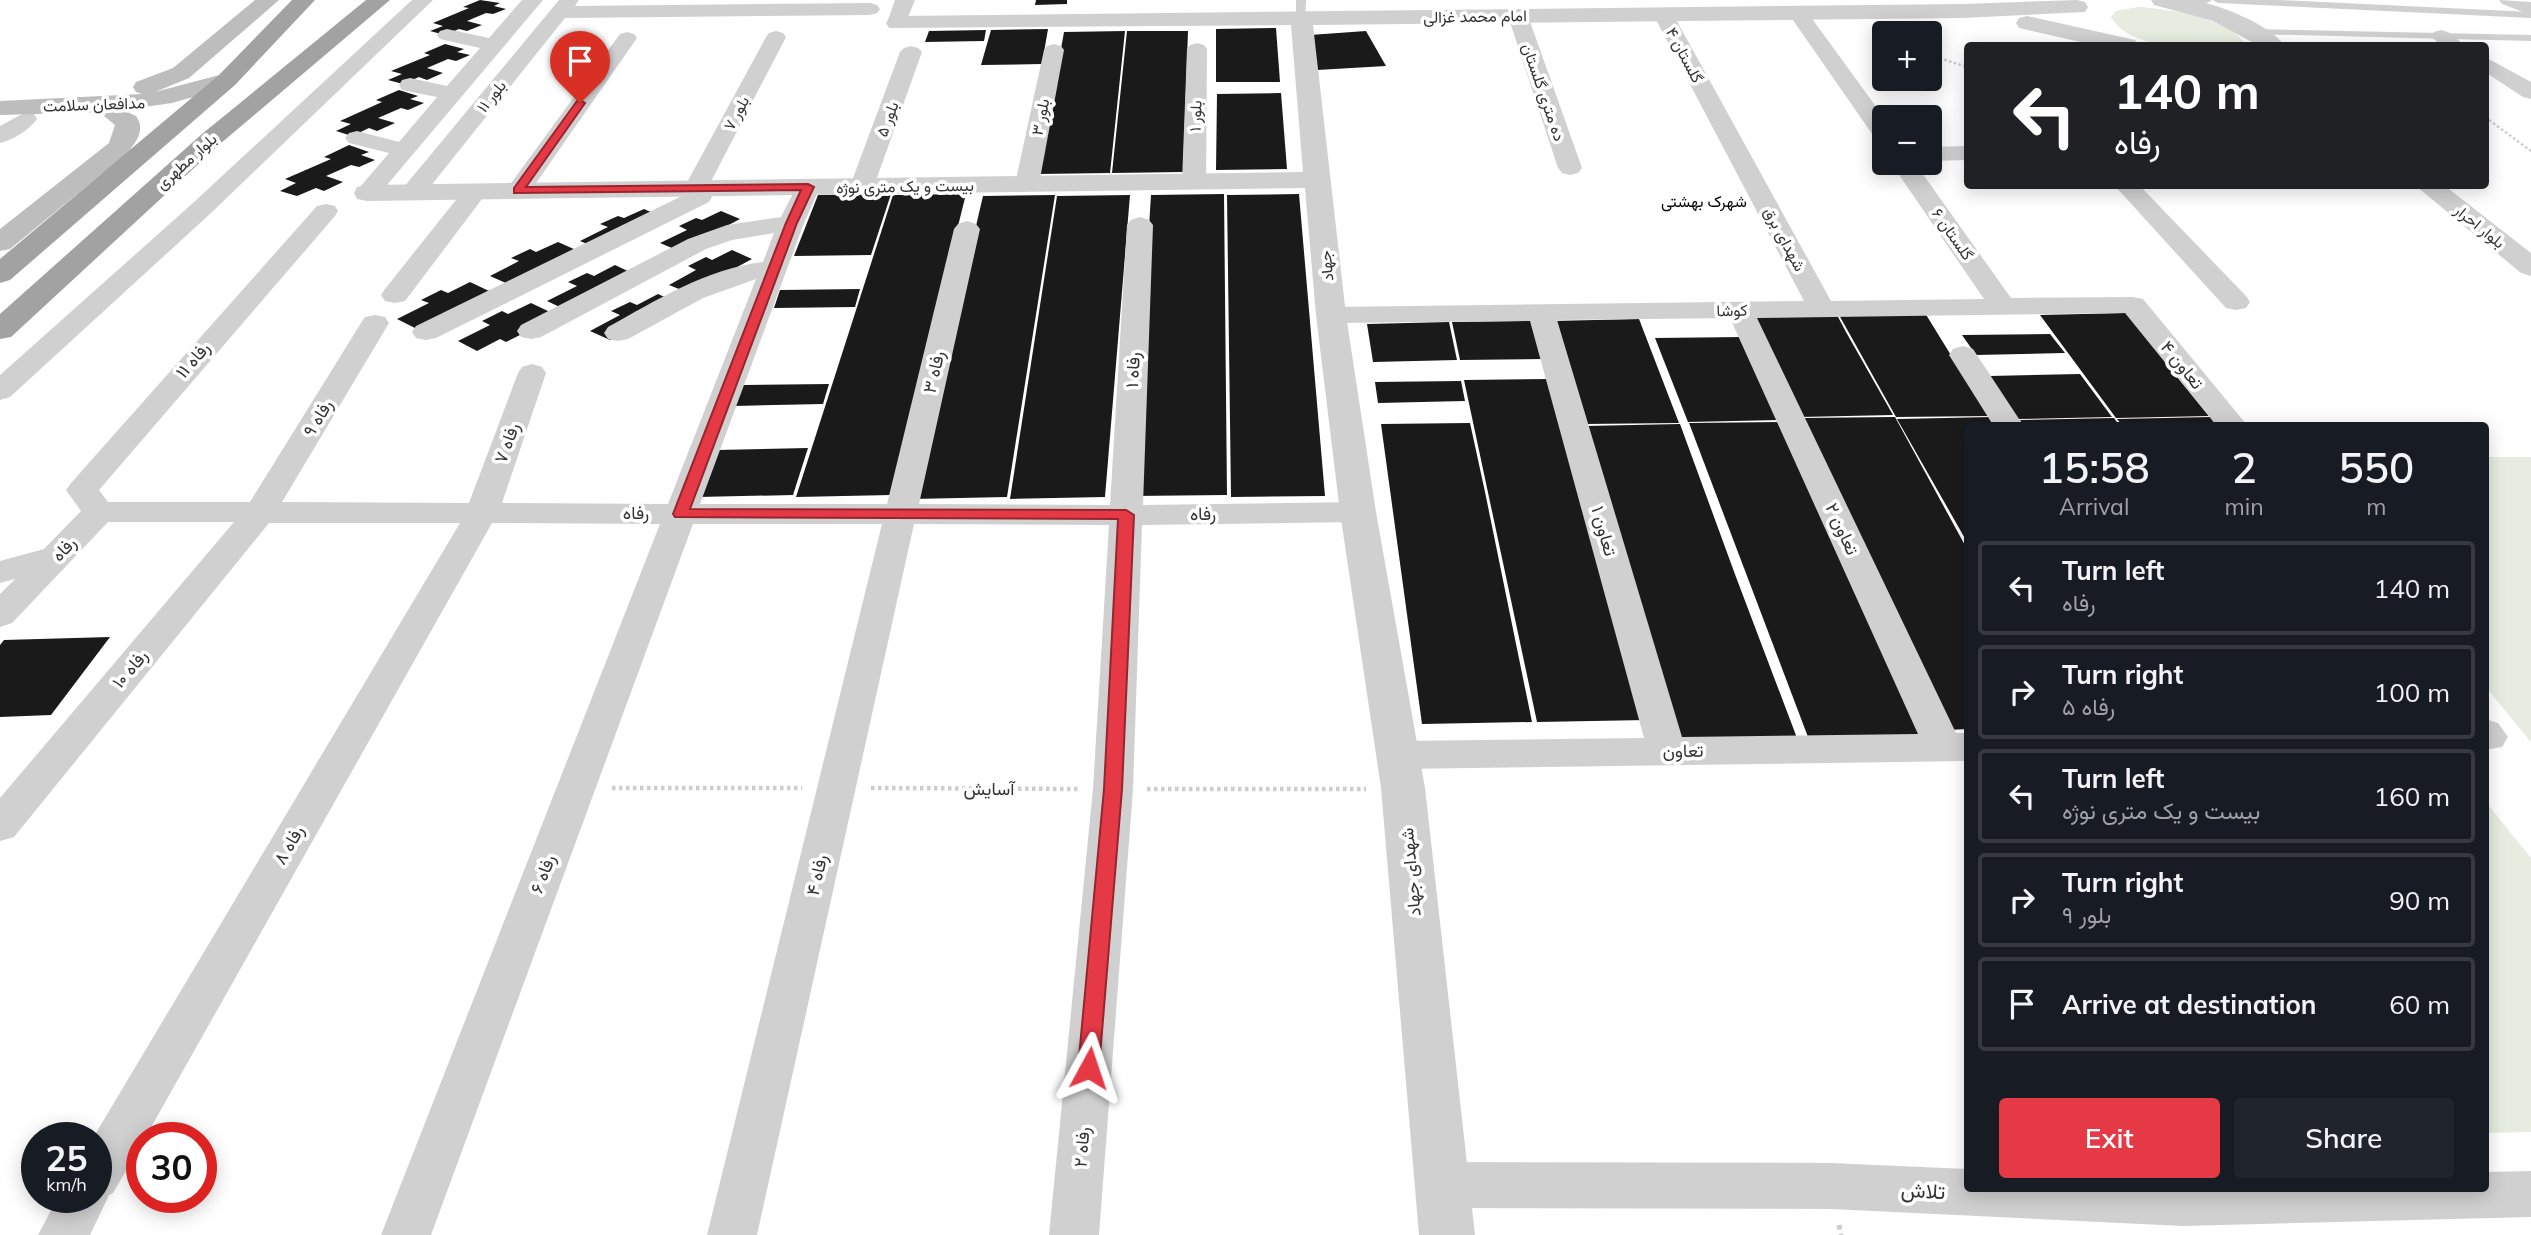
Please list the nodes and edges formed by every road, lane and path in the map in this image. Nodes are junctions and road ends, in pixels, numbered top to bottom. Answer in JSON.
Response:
{"nodes":[{"id":1,"x":268,"y":0,"type":"edge"},
{"id":2,"x":304,"y":0,"type":"edge"},
{"id":3,"x":379,"y":0,"type":"edge"},
{"id":4,"x":423,"y":0,"type":"edge"},
{"id":5,"x":905,"y":0,"type":"edge"},
{"id":6,"x":2207,"y":0,"type":"edge"},
{"id":7,"x":2218,"y":0,"type":"edge"},
{"id":8,"x":2509,"y":0,"type":"edge"},
{"id":9,"x":525,"y":1,"type":"edge"},
{"id":10,"x":2170,"y":2,"type":"edge"},
{"id":11,"x":2082,"y":3,"type":"edge"},
{"id":12,"x":564,"y":6,"type":"edge"},
{"id":13,"x":650,"y":6,"type":"edge"},
{"id":14,"x":1969,"y":6,"type":"edge"},
{"id":15,"x":870,"y":9,"type":"dead end"},
{"id":16,"x":1301,"y":9,"type":"edge"},
{"id":17,"x":2531,"y":9,"type":"edge"},
{"id":18,"x":1798,"y":13,"type":"junction"},
{"id":19,"x":1663,"y":15,"type":"junction"},
{"id":20,"x":2531,"y":15,"type":"edge"},
{"id":21,"x":1518,"y":16,"type":"junction"},
{"id":22,"x":897,"y":23,"type":"joint"},
{"id":23,"x":447,"y":35,"type":"dead end"},
{"id":24,"x":775,"y":37,"type":"dead end"},
{"id":25,"x":626,"y":38,"type":"dead end"},
{"id":26,"x":2531,"y":38,"type":"edge"},
{"id":27,"x":2266,"y":39,"type":"edge"},
{"id":28,"x":2449,"y":41,"type":"edge"},
{"id":29,"x":2116,"y":42,"type":"edge"},
{"id":30,"x":2121,"y":42,"type":"edge"},
{"id":31,"x":494,"y":45,"type":"junction"},
{"id":32,"x":1197,"y":49,"type":"dead end"},
{"id":33,"x":1054,"y":50,"type":"dead end"},
{"id":34,"x":911,"y":52,"type":"dead end"},
{"id":35,"x":1942,"y":59,"type":"edge"},
{"id":36,"x":1964,"y":66,"type":"edge"},
{"id":37,"x":2489,"y":66,"type":"edge"},
{"id":38,"x":227,"y":80,"type":"junction"},
{"id":39,"x":410,"y":85,"type":"dead end"},
{"id":40,"x":2531,"y":92,"type":"edge"},
{"id":41,"x":452,"y":94,"type":"junction"},
{"id":42,"x":1707,"y":95,"type":"joint"},
{"id":43,"x":78,"y":105,"type":"junction"},
{"id":44,"x":0,"y":108,"type":"edge"},
{"id":45,"x":126,"y":110,"type":"junction"},
{"id":46,"x":1872,"y":118,"type":"edge"},
{"id":47,"x":26,"y":119,"type":"junction"},
{"id":48,"x":0,"y":120,"type":"edge"},
{"id":49,"x":2489,"y":120,"type":"edge"},
{"id":50,"x":0,"y":136,"type":"edge"},
{"id":51,"x":357,"y":138,"type":"dead end"},
{"id":52,"x":404,"y":149,"type":"junction"},
{"id":53,"x":2531,"y":151,"type":"edge"},
{"id":54,"x":1964,"y":153,"type":"edge"},
{"id":55,"x":1942,"y":154,"type":"edge"},
{"id":56,"x":1570,"y":167,"type":"dead end"},
{"id":57,"x":1911,"y":175,"type":"edge"},
{"id":58,"x":1317,"y":180,"type":"junction"},
{"id":59,"x":1194,"y":182,"type":"junction"},
{"id":60,"x":1027,"y":184,"type":"junction"},
{"id":61,"x":862,"y":186,"type":"junction"},
{"id":62,"x":808,"y":187,"type":"junction"},
{"id":63,"x":2130,"y":189,"type":"edge"},
{"id":64,"x":2434,"y":189,"type":"edge"},
{"id":65,"x":2468,"y":189,"type":"edge"},
{"id":66,"x":476,"y":191,"type":"junction"},
{"id":67,"x":518,"y":191,"type":"junction"},
{"id":68,"x":413,"y":192,"type":"junction"},
{"id":69,"x":698,"y":192,"type":"junction"},
{"id":70,"x":367,"y":193,"type":"joint"},
{"id":71,"x":326,"y":211,"type":"dead end"},
{"id":72,"x":791,"y":223,"type":"junction"},
{"id":73,"x":643,"y":225,"type":"junction"},
{"id":74,"x":1140,"y":225,"type":"dead end"},
{"id":75,"x":967,"y":229,"type":"dead end"},
{"id":76,"x":2531,"y":238,"type":"edge"},
{"id":77,"x":0,"y":243,"type":"edge"},
{"id":78,"x":697,"y":244,"type":"junction"},
{"id":79,"x":2531,"y":267,"type":"edge"},
{"id":80,"x":775,"y":269,"type":"junction"},
{"id":81,"x":0,"y":274,"type":"edge"},
{"id":82,"x":395,"y":295,"type":"dead end"},
{"id":83,"x":2236,"y":302,"type":"dead end"},
{"id":84,"x":2133,"y":304,"type":"joint"},
{"id":85,"x":2003,"y":306,"type":"junction"},
{"id":86,"x":1822,"y":309,"type":"junction"},
{"id":87,"x":1740,"y":310,"type":"junction"},
{"id":88,"x":1541,"y":312,"type":"junction"},
{"id":89,"x":1331,"y":314,"type":"junction"},
{"id":90,"x":375,"y":323,"type":"dead end"},
{"id":91,"x":0,"y":330,"type":"edge"},
{"id":92,"x":531,"y":331,"type":"dead end"},
{"id":93,"x":426,"y":332,"type":"dead end"},
{"id":94,"x":618,"y":333,"type":"dead end"},
{"id":95,"x":1963,"y":355,"type":"dead end"},
{"id":96,"x":532,"y":373,"type":"dead end"},
{"id":97,"x":0,"y":391,"type":"edge"},
{"id":98,"x":2006,"y":422,"type":"edge"},
{"id":99,"x":2230,"y":422,"type":"edge"},
{"id":100,"x":99,"y":512,"type":"junction"},
{"id":101,"x":260,"y":512,"type":"junction"},
{"id":102,"x":1358,"y":512,"type":"junction"},
{"id":103,"x":482,"y":513,"type":"junction"},
{"id":104,"x":681,"y":514,"type":"junction"},
{"id":105,"x":901,"y":514,"type":"junction"},
{"id":106,"x":1126,"y":515,"type":"junction"},
{"id":107,"x":56,"y":557,"type":"junction"},
{"id":108,"x":0,"y":572,"type":"edge"},
{"id":109,"x":0,"y":615,"type":"edge"},
{"id":110,"x":1956,"y":747,"type":"edge"},
{"id":111,"x":1667,"y":751,"type":"junction"},
{"id":112,"x":1401,"y":772,"type":"junction"},
{"id":113,"x":576,"y":788,"type":"junction"},
{"id":114,"x":837,"y":788,"type":"junction"},
{"id":115,"x":1113,"y":789,"type":"junction"},
{"id":116,"x":0,"y":827,"type":"edge"},
{"id":117,"x":112,"y":1149,"type":"edge"},
{"id":118,"x":1440,"y":1185,"type":"junction"},
{"id":119,"x":2531,"y":1194,"type":"edge"},
{"id":120,"x":76,"y":1213,"type":"edge"},
{"id":121,"x":63,"y":1235,"type":"edge"},
{"id":122,"x":406,"y":1235,"type":"edge"},
{"id":123,"x":732,"y":1235,"type":"edge"},
{"id":124,"x":1074,"y":1235,"type":"edge"},
{"id":125,"x":1447,"y":1235,"type":"edge"}],
"edges":[{"from":1,"to":43,"type":"main road"},
{"from":2,"to":38,"type":"highway","name":"بلوار مطهری"},
{"from":3,"to":91,"type":"highway","name":"بلوار مطهری"},
{"from":4,"to":97,"type":"street"},
{"from":5,"to":22,"type":"street","name":"امام محمد غزالی"},
{"from":6,"to":10,"type":"lane"},
{"from":7,"to":20,"type":"lane"},
{"from":8,"to":17,"type":"street"},
{"from":9,"to":31,"type":"street"},
{"from":10,"to":27,"type":"street"},
{"from":11,"to":14,"type":"street","name":"امام محمد غزالی"},
{"from":11,"to":30,"type":"street"},
{"from":12,"to":13,"type":"street"},
{"from":12,"to":68,"type":"street","name":"بلور ۱۱"},
{"from":13,"to":15,"type":"street"},
{"from":14,"to":18,"type":"street","name":"امام محمد غزالی"},
{"from":14,"to":29,"type":"street"},
{"from":16,"to":21,"type":"street","name":"امام محمد غزالی"},
{"from":16,"to":22,"type":"street","name":"امام محمد غزالی"},
{"from":16,"to":58,"type":"street","name":"جهاد"},
{"from":18,"to":19,"type":"street","name":"امام محمد غزالی"},
{"from":18,"to":46,"type":"street"},
{"from":19,"to":21,"type":"street","name":"امام محمد غزالی"},
{"from":19,"to":42,"type":"street","name":"گلستان ۴"},
{"from":21,"to":56,"type":"street","name":"ده متری گلستان"},
{"from":23,"to":31,"type":"street"},
{"from":24,"to":69,"type":"street","name":"بلور ۷"},
{"from":25,"to":67,"type":"street"},
{"from":26,"to":28,"type":"lane"},
{"from":27,"to":28,"type":"lane"},
{"from":31,"to":41,"type":"street"},
{"from":32,"to":59,"type":"street","name":"بلور ۱"},
{"from":33,"to":60,"type":"street","name":"بلور ۳"},
{"from":34,"to":61,"type":"street","name":"بلور ۵"},
{"from":35,"to":36,"type":"path"},
{"from":37,"to":40,"type":"street"},
{"from":38,"to":45,"type":"main road","name":"مدافعان سلامت"},
{"from":38,"to":81,"type":"highway","name":"بلوار مطهری"},
{"from":39,"to":41,"type":"street"},
{"from":41,"to":52,"type":"street"},
{"from":42,"to":86,"type":"street","name":"شهدای برق"},
{"from":43,"to":44,"type":"main road","name":"مدافعان سلامت"},
{"from":43,"to":45,"type":"main road","name":"مدافعان سلامت"},
{"from":45,"to":47,"type":"main road","name":"مدافعان سلامت"},
{"from":45,"to":77,"type":"main road"},
{"from":47,"to":48,"type":"main road","name":"مدافعان سلامت"},
{"from":47,"to":50,"type":"street"},
{"from":49,"to":53,"type":"path"},
{"from":51,"to":52,"type":"street"},
{"from":52,"to":70,"type":"street"},
{"from":54,"to":55,"type":"street"},
{"from":57,"to":85,"type":"street","name":"گلستان ۶"},
{"from":58,"to":59,"type":"street","name":"بیست و یک متری نوژه"},
{"from":58,"to":89,"type":"street","name":"جهاد"},
{"from":59,"to":60,"type":"street","name":"بیست و یک متری نوژه"},
{"from":60,"to":61,"type":"street","name":"بیست و یک متری نوژه"},
{"from":61,"to":62,"type":"street","name":"بیست و یک متری نوژه"},
{"from":62,"to":69,"type":"street","name":"بیست و یک متری نوژه"},
{"from":62,"to":72,"type":"street","name":"رفاه ۶"},
{"from":63,"to":83,"type":"street"},
{"from":64,"to":79,"type":"street","name":"بلوار احرار"},
{"from":65,"to":76,"type":"street","name":"بلوار احرار"},
{"from":66,"to":67,"type":"street","name":"بیست و یک متری نوژه"},
{"from":66,"to":68,"type":"street","name":"بیست و یک متری نوژه"},
{"from":66,"to":82,"type":"street"},
{"from":67,"to":69,"type":"street","name":"بیست و یک متری نوژه"},
{"from":68,"to":70,"type":"street","name":"بیست و یک متری نوژه"},
{"from":69,"to":73,"type":"street"},
{"from":71,"to":100,"type":"street","name":"رفاه ۱۱"},
{"from":72,"to":78,"type":"street"},
{"from":72,"to":80,"type":"street","name":"رفاه ۶"},
{"from":73,"to":78,"type":"street"},
{"from":73,"to":93,"type":"street"},
{"from":74,"to":106,"type":"street","name":"رفاه ۱"},
{"from":75,"to":105,"type":"street","name":"رفاه ۳"},
{"from":78,"to":92,"type":"street"},
{"from":80,"to":94,"type":"street"},
{"from":80,"to":104,"type":"street","name":"رفاه ۶"},
{"from":84,"to":85,"type":"street","name":"کوشا"},
{"from":84,"to":99,"type":"street","name":"تعاون ۴"},
{"from":85,"to":86,"type":"street","name":"کوشا"},
{"from":86,"to":87,"type":"street","name":"کوشا"},
{"from":87,"to":88,"type":"street","name":"کوشا"},
{"from":87,"to":110,"type":"street","name":"تعاون ۲"},
{"from":88,"to":89,"type":"street","name":"کوشا"},
{"from":88,"to":111,"type":"street","name":"تعاون ۱"},
{"from":89,"to":102,"type":"street","name":"جهاد"},
{"from":90,"to":101,"type":"street","name":"رفاه ۹"},
{"from":95,"to":98,"type":"street"},
{"from":96,"to":103,"type":"street","name":"رفاه ۷"},
{"from":100,"to":101,"type":"street","name":"رفاه"},
{"from":100,"to":107,"type":"street","name":"رفاه"},
{"from":101,"to":103,"type":"street","name":"رفاه"},
{"from":101,"to":116,"type":"street","name":"رفاه ۱۰"},
{"from":102,"to":106,"type":"street","name":"رفاه"},
{"from":102,"to":112,"type":"street","name":"شهدای جهاد"},
{"from":103,"to":104,"type":"street","name":"رفاه"},
{"from":103,"to":117,"type":"street","name":"رفاه ۸"},
{"from":104,"to":105,"type":"street","name":"رفاه"},
{"from":104,"to":113,"type":"street","name":"رفاه ۶"},
{"from":105,"to":106,"type":"street","name":"رفاه"},
{"from":105,"to":114,"type":"street","name":"رفاه ۴"},
{"from":106,"to":115,"type":"street","name":"رفاه ۲"},
{"from":107,"to":108,"type":"street"},
{"from":107,"to":109,"type":"street","name":"رفاه"},
{"from":110,"to":111,"type":"street","name":"تعاون"},
{"from":111,"to":112,"type":"street","name":"تعاون"},
{"from":112,"to":115,"type":"path","name":"آسایش"},
{"from":112,"to":118,"type":"street","name":"شهدای جهاد"},
{"from":113,"to":114,"type":"path","name":"آسایش"},
{"from":113,"to":122,"type":"street","name":"رفاه ۶"},
{"from":114,"to":115,"type":"path","name":"آسایش"},
{"from":114,"to":123,"type":"street","name":"رفاه ۴"},
{"from":115,"to":124,"type":"street","name":"رفاه ۲"},
{"from":118,"to":119,"type":"street","name":"تلاش"},
{"from":118,"to":125,"type":"street","name":"شهدای جهاد"},
{"from":120,"to":121,"type":"street"}]}
